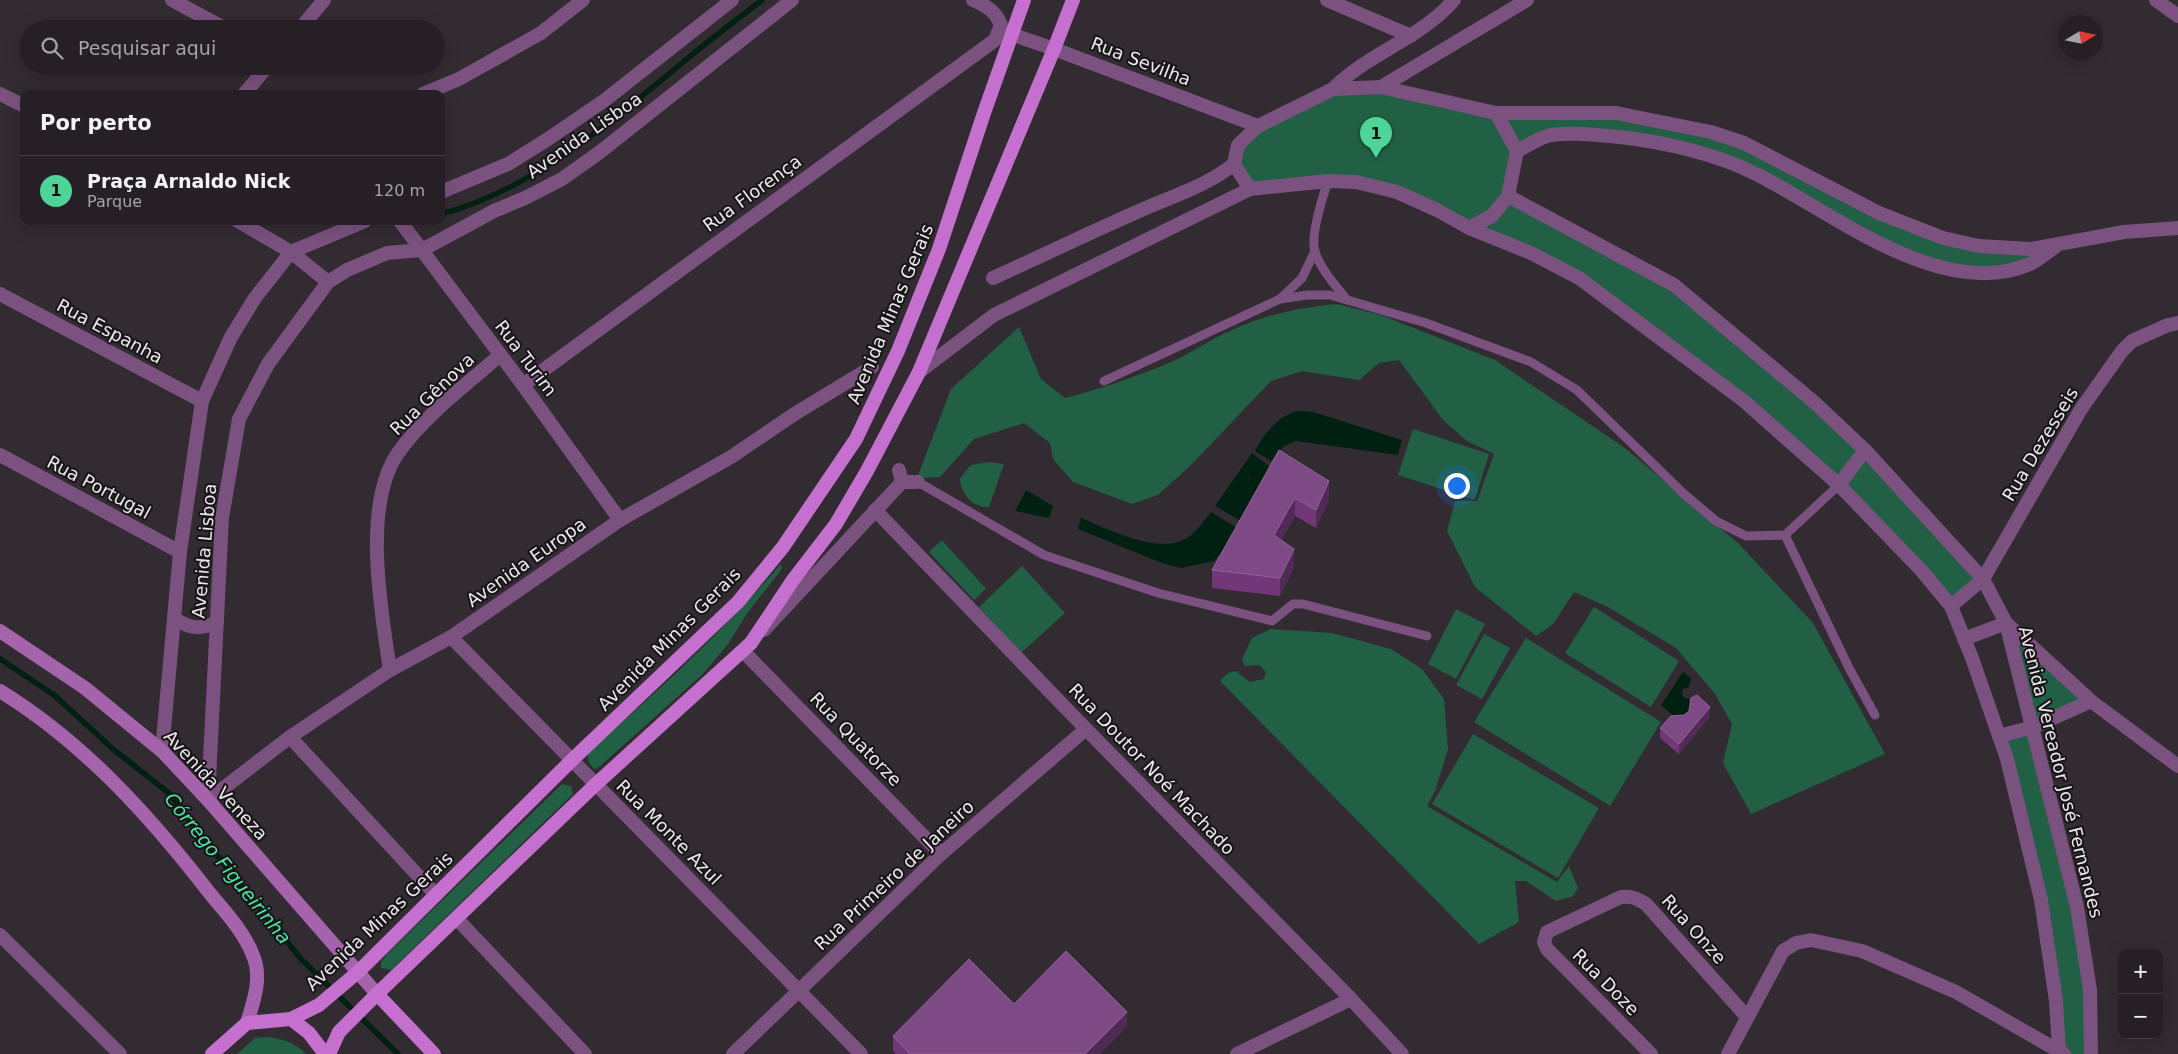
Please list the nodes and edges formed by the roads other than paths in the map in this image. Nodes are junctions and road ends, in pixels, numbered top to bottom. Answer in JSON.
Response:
{"nodes":[{"id":1,"x":172,"y":0,"type":"edge"},
{"id":2,"x":324,"y":0,"type":"edge"},
{"id":3,"x":583,"y":0,"type":"edge"},
{"id":4,"x":732,"y":0,"type":"edge"},
{"id":5,"x":792,"y":0,"type":"edge"},
{"id":6,"x":973,"y":0,"type":"edge"},
{"id":7,"x":1024,"y":0,"type":"edge"},
{"id":8,"x":1073,"y":0,"type":"edge"},
{"id":9,"x":1327,"y":0,"type":"edge"},
{"id":10,"x":1454,"y":0,"type":"edge"},
{"id":11,"x":1527,"y":0,"type":"edge"},
{"id":12,"x":2156,"y":0,"type":"edge"},
{"id":13,"x":2178,"y":16,"type":"edge"},
{"id":14,"x":209,"y":20,"type":"edge"},
{"id":15,"x":307,"y":20,"type":"edge"},
{"id":16,"x":1005,"y":32,"type":"junction"},
{"id":17,"x":1411,"y":36,"type":"junction"},
{"id":18,"x":1054,"y":48,"type":"junction"},
{"id":19,"x":260,"y":75,"type":"edge"},
{"id":20,"x":1381,"y":87,"type":"junction"},
{"id":21,"x":1333,"y":89,"type":"junction"},
{"id":22,"x":247,"y":90,"type":"edge"},
{"id":23,"x":433,"y":90,"type":"edge"},
{"id":24,"x":0,"y":94,"type":"edge"},
{"id":25,"x":20,"y":104,"type":"edge"},
{"id":26,"x":1496,"y":113,"type":"junction"},
{"id":27,"x":1258,"y":126,"type":"junction"},
{"id":28,"x":1517,"y":151,"type":"junction"},
{"id":29,"x":1234,"y":164,"type":"junction"},
{"id":30,"x":1328,"y":181,"type":"junction"},
{"id":31,"x":1250,"y":189,"type":"junction"},
{"id":32,"x":445,"y":190,"type":"edge"},
{"id":33,"x":1508,"y":196,"type":"junction"},
{"id":34,"x":245,"y":225,"type":"edge"},
{"id":35,"x":355,"y":225,"type":"edge"},
{"id":36,"x":403,"y":225,"type":"edge"},
{"id":37,"x":1470,"y":228,"type":"junction"},
{"id":38,"x":2178,"y":228,"type":"edge"},
{"id":39,"x":2058,"y":245,"type":"junction"},
{"id":40,"x":422,"y":250,"type":"junction"},
{"id":41,"x":1314,"y":251,"type":"junction"},
{"id":42,"x":291,"y":252,"type":"junction"},
{"id":43,"x":993,"y":278,"type":"dead end"},
{"id":44,"x":328,"y":282,"type":"junction"},
{"id":45,"x":0,"y":294,"type":"edge"},
{"id":46,"x":1280,"y":299,"type":"junction"},
{"id":47,"x":1348,"y":300,"type":"junction"},
{"id":48,"x":2178,"y":323,"type":"edge"},
{"id":49,"x":500,"y":355,"type":"junction"},
{"id":50,"x":872,"y":366,"type":"dead end"},
{"id":51,"x":919,"y":372,"type":"junction"},
{"id":52,"x":1104,"y":381,"type":"dead end"},
{"id":53,"x":523,"y":385,"type":"junction"},
{"id":54,"x":202,"y":401,"type":"junction"},
{"id":55,"x":1865,"y":450,"type":"junction"},
{"id":56,"x":0,"y":455,"type":"edge"},
{"id":57,"x":918,"y":482,"type":"joint"},
{"id":58,"x":1839,"y":485,"type":"junction"},
{"id":59,"x":874,"y":510,"type":"junction"},
{"id":60,"x":620,"y":520,"type":"junction"},
{"id":61,"x":1785,"y":535,"type":"junction"},
{"id":62,"x":180,"y":552,"type":"junction"},
{"id":63,"x":1982,"y":580,"type":"junction"},
{"id":64,"x":1951,"y":606,"type":"junction"},
{"id":65,"x":174,"y":618,"type":"junction"},
{"id":66,"x":217,"y":622,"type":"junction"},
{"id":67,"x":2006,"y":624,"type":"junction"},
{"id":68,"x":0,"y":631,"type":"edge"},
{"id":69,"x":1428,"y":636,"type":"dead end"},
{"id":70,"x":451,"y":637,"type":"junction"},
{"id":71,"x":1964,"y":639,"type":"junction"},
{"id":72,"x":747,"y":647,"type":"junction"},
{"id":73,"x":390,"y":670,"type":"junction"},
{"id":74,"x":0,"y":691,"type":"edge"},
{"id":75,"x":2091,"y":701,"type":"junction"},
{"id":76,"x":1875,"y":715,"type":"dead end"},
{"id":77,"x":2033,"y":726,"type":"junction"},
{"id":78,"x":1086,"y":729,"type":"junction"},
{"id":79,"x":1999,"y":736,"type":"junction"},
{"id":80,"x":290,"y":737,"type":"junction"},
{"id":81,"x":162,"y":751,"type":"junction"},
{"id":82,"x":572,"y":760,"type":"junction"},
{"id":83,"x":2178,"y":766,"type":"edge"},
{"id":84,"x":596,"y":785,"type":"junction"},
{"id":85,"x":208,"y":800,"type":"junction"},
{"id":86,"x":941,"y":854,"type":"junction"},
{"id":87,"x":436,"y":895,"type":"junction"},
{"id":88,"x":456,"y":919,"type":"junction"},
{"id":89,"x":1547,"y":932,"type":"joint"},
{"id":90,"x":0,"y":935,"type":"edge"},
{"id":91,"x":358,"y":972,"type":"junction"},
{"id":92,"x":799,"y":989,"type":"junction"},
{"id":93,"x":377,"y":994,"type":"junction"},
{"id":94,"x":1351,"y":999,"type":"junction"},
{"id":95,"x":1747,"y":1016,"type":"junction"},
{"id":96,"x":291,"y":1019,"type":"junction"},
{"id":97,"x":247,"y":1023,"type":"junction"},
{"id":98,"x":2060,"y":1053,"type":"edge"},
{"id":99,"x":120,"y":1054,"type":"edge"},
{"id":100,"x":212,"y":1054,"type":"edge"},
{"id":101,"x":324,"y":1054,"type":"edge"},
{"id":102,"x":329,"y":1054,"type":"edge"},
{"id":103,"x":434,"y":1054,"type":"edge"},
{"id":104,"x":585,"y":1054,"type":"edge"},
{"id":105,"x":733,"y":1054,"type":"edge"},
{"id":106,"x":861,"y":1054,"type":"edge"},
{"id":107,"x":1237,"y":1054,"type":"edge"},
{"id":108,"x":1402,"y":1054,"type":"edge"},
{"id":109,"x":1651,"y":1054,"type":"edge"},
{"id":110,"x":1728,"y":1054,"type":"edge"},
{"id":111,"x":2091,"y":1054,"type":"edge"}],
"edges":[{"from":1,"to":14,"type":"street"},
{"from":2,"to":15,"type":"street"},
{"from":3,"to":23,"type":"street"},
{"from":4,"to":32,"type":"street","name":"Avenida Lisboa"},
{"from":5,"to":40,"type":"street","name":"Avenida Lisboa"},
{"from":6,"to":16,"type":"street"},
{"from":7,"to":16,"type":"main road","name":"Avenida Minas Gerais"},
{"from":8,"to":18,"type":"main road"},
{"from":9,"to":17,"type":"street"},
{"from":10,"to":17,"type":"street"},
{"from":11,"to":20,"type":"street"},
{"from":12,"to":13,"type":"street"},
{"from":16,"to":18,"type":"street","name":"Rua Sevilha"},
{"from":16,"to":53,"type":"street","name":"Rua Florença"},
{"from":16,"to":82,"type":"main road","name":"Avenida Minas Gerais"},
{"from":17,"to":21,"type":"street"},
{"from":18,"to":27,"type":"street","name":"Rua Sevilha"},
{"from":18,"to":51,"type":"main road"},
{"from":19,"to":22,"type":"street"},
{"from":20,"to":21,"type":"street"},
{"from":20,"to":26,"type":"street"},
{"from":21,"to":27,"type":"street"},
{"from":24,"to":25,"type":"street"},
{"from":26,"to":28,"type":"street"},
{"from":26,"to":39,"type":"street"},
{"from":27,"to":29,"type":"street"},
{"from":28,"to":33,"type":"street"},
{"from":28,"to":39,"type":"street"},
{"from":29,"to":31,"type":"street"},
{"from":29,"to":43,"type":"street"},
{"from":30,"to":31,"type":"street"},
{"from":30,"to":37,"type":"street"},
{"from":30,"to":41,"type":"lane"},
{"from":31,"to":51,"type":"street"},
{"from":33,"to":37,"type":"street"},
{"from":33,"to":55,"type":"street","name":"Avenida Vereador José Fernandes"},
{"from":34,"to":42,"type":"street"},
{"from":35,"to":42,"type":"street","name":"Avenida Lisboa"},
{"from":36,"to":40,"type":"street","name":"Rua Turim"},
{"from":37,"to":58,"type":"street"},
{"from":38,"to":39,"type":"street"},
{"from":40,"to":44,"type":"street","name":"Avenida Lisboa"},
{"from":40,"to":49,"type":"street","name":"Rua Turim"},
{"from":41,"to":46,"type":"lane"},
{"from":41,"to":47,"type":"lane"},
{"from":42,"to":44,"type":"street"},
{"from":42,"to":54,"type":"street","name":"Avenida Lisboa"},
{"from":44,"to":66,"type":"street","name":"Avenida Lisboa"},
{"from":45,"to":54,"type":"street","name":"Rua Espanha"},
{"from":46,"to":47,"type":"lane"},
{"from":46,"to":52,"type":"lane"},
{"from":47,"to":61,"type":"lane"},
{"from":48,"to":63,"type":"street","name":"Rua Dezesseis"},
{"from":49,"to":53,"type":"street","name":"Rua Turim"},
{"from":49,"to":73,"type":"street","name":"Rua Gênova"},
{"from":50,"to":60,"type":"street","name":"Avenida Europa"},
{"from":51,"to":72,"type":"main road"},
{"from":53,"to":60,"type":"street","name":"Rua Turim"},
{"from":54,"to":62,"type":"street","name":"Avenida Lisboa"},
{"from":55,"to":58,"type":"street"},
{"from":55,"to":63,"type":"street","name":"Avenida Vereador José Fernandes"},
{"from":56,"to":62,"type":"street","name":"Rua Portugal"},
{"from":57,"to":59,"type":"street"},
{"from":57,"to":69,"type":"lane"},
{"from":58,"to":61,"type":"lane"},
{"from":58,"to":64,"type":"street"},
{"from":59,"to":72,"type":"street"},
{"from":59,"to":78,"type":"street","name":"Rua Doutor Noé Machado"},
{"from":60,"to":70,"type":"street","name":"Avenida Europa"},
{"from":61,"to":76,"type":"lane"},
{"from":62,"to":65,"type":"street","name":"Avenida Lisboa"},
{"from":63,"to":64,"type":"street","name":"Rua Dezesseis"},
{"from":63,"to":67,"type":"street","name":"Avenida Vereador José Fernandes"},
{"from":64,"to":71,"type":"street"},
{"from":65,"to":66,"type":"street"},
{"from":65,"to":81,"type":"street","name":"Avenida Lisboa"},
{"from":66,"to":85,"type":"street","name":"Avenida Lisboa"},
{"from":67,"to":71,"type":"street"},
{"from":67,"to":75,"type":"street"},
{"from":67,"to":77,"type":"street","name":"Avenida Vereador José Fernandes"},
{"from":68,"to":81,"type":"main road","name":"Avenida Veneza"},
{"from":70,"to":73,"type":"street","name":"Avenida Europa"},
{"from":70,"to":82,"type":"street","name":"Rua Monte Azul"},
{"from":71,"to":79,"type":"street"},
{"from":72,"to":84,"type":"main road"},
{"from":72,"to":86,"type":"street","name":"Rua Quatorze"},
{"from":73,"to":80,"type":"street","name":"Avenida Europa"},
{"from":74,"to":97,"type":"main road"},
{"from":75,"to":77,"type":"street"},
{"from":75,"to":83,"type":"street"},
{"from":77,"to":79,"type":"street"},
{"from":77,"to":111,"type":"street","name":"Avenida Vereador José Fernandes"},
{"from":78,"to":86,"type":"street","name":"Rua Primeiro de Janeiro"},
{"from":78,"to":94,"type":"street","name":"Rua Doutor Noé Machado"},
{"from":79,"to":98,"type":"street"},
{"from":80,"to":85,"type":"street","name":"Avenida Europa"},
{"from":80,"to":87,"type":"street"},
{"from":81,"to":85,"type":"main road","name":"Avenida Veneza"},
{"from":82,"to":84,"type":"street","name":"Rua Monte Azul"},
{"from":82,"to":87,"type":"main road","name":"Avenida Minas Gerais"},
{"from":84,"to":88,"type":"main road"},
{"from":84,"to":92,"type":"street","name":"Rua Monte Azul"},
{"from":85,"to":91,"type":"main road","name":"Avenida Veneza"},
{"from":86,"to":92,"type":"street","name":"Rua Primeiro de Janeiro"},
{"from":87,"to":91,"type":"main road","name":"Avenida Minas Gerais"},
{"from":88,"to":93,"type":"main road"},
{"from":88,"to":104,"type":"street"},
{"from":89,"to":95,"type":"street","name":"Rua Onze"},
{"from":89,"to":109,"type":"street","name":"Rua Doze"},
{"from":90,"to":99,"type":"street"},
{"from":91,"to":93,"type":"main road","name":"Avenida Veneza"},
{"from":91,"to":96,"type":"main road","name":"Avenida Minas Gerais"},
{"from":92,"to":105,"type":"street","name":"Rua Primeiro de Janeiro"},
{"from":92,"to":106,"type":"street","name":"Rua Monte Azul"},
{"from":93,"to":102,"type":"main road"},
{"from":93,"to":103,"type":"main road"},
{"from":94,"to":107,"type":"street"},
{"from":94,"to":108,"type":"street","name":"Rua Doutor Noé Machado"},
{"from":95,"to":98,"type":"street"},
{"from":95,"to":110,"type":"street"},
{"from":96,"to":97,"type":"main road"},
{"from":96,"to":101,"type":"main road"},
{"from":97,"to":100,"type":"main road"}]}
